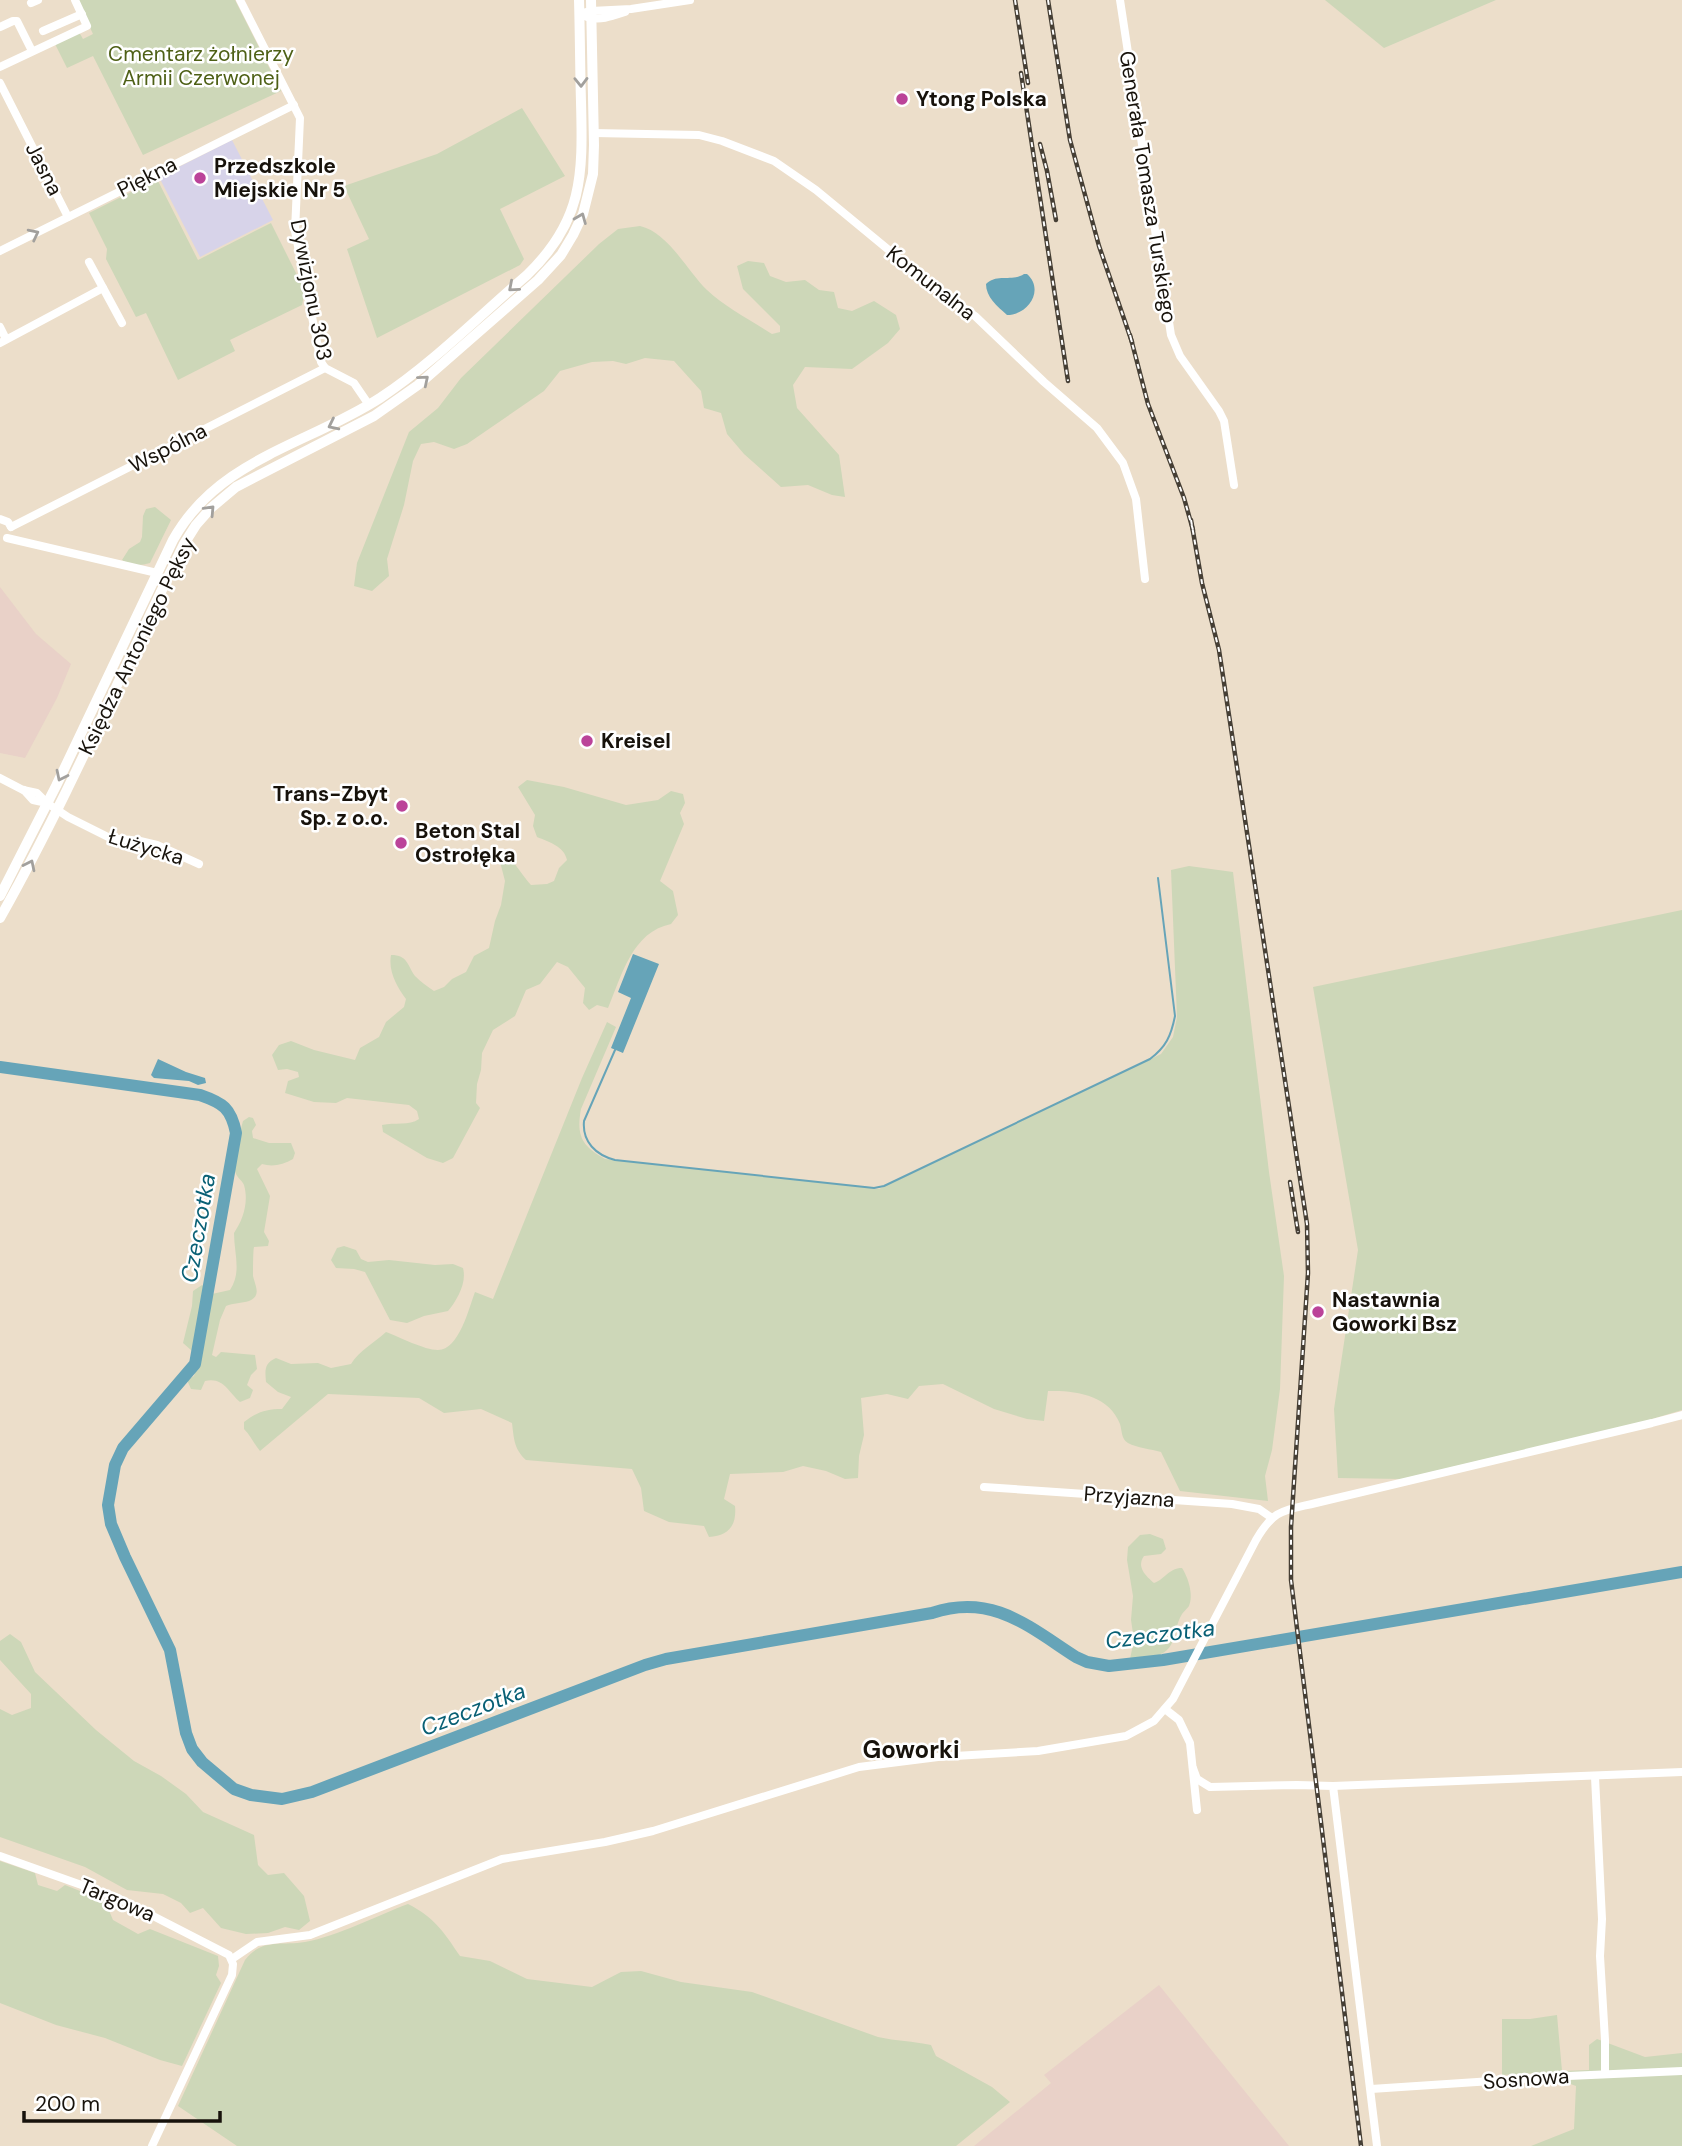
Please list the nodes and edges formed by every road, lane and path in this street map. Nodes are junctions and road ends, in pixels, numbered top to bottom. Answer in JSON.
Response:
{"nodes":[{"id":1,"x":75,"y":0,"type":"edge"},
{"id":2,"x":240,"y":0,"type":"edge"},
{"id":3,"x":579,"y":0,"type":"edge"},
{"id":4,"x":690,"y":0,"type":"edge"},
{"id":5,"x":1120,"y":0,"type":"edge"},
{"id":6,"x":591,"y":10,"type":"edge"},
{"id":7,"x":82,"y":14,"type":"junction"},
{"id":8,"x":579,"y":14,"type":"junction"},
{"id":9,"x":0,"y":27,"type":"edge"},
{"id":10,"x":43,"y":31,"type":"dead end"},
{"id":11,"x":32,"y":51,"type":"junction"},
{"id":12,"x":0,"y":67,"type":"edge"},
{"id":13,"x":0,"y":83,"type":"edge"},
{"id":14,"x":294,"y":105,"type":"junction"},
{"id":15,"x":594,"y":133,"type":"junction"},
{"id":16,"x":68,"y":217,"type":"junction"},
{"id":17,"x":0,"y":251,"type":"edge"},
{"id":18,"x":89,"y":262,"type":"dead end"},
{"id":19,"x":103,"y":288,"type":"junction"},
{"id":20,"x":122,"y":323,"type":"dead end"},
{"id":21,"x":0,"y":327,"type":"edge"},
{"id":22,"x":3,"y":341,"type":"edge"},
{"id":23,"x":325,"y":368,"type":"junction"},
{"id":24,"x":369,"y":405,"type":"junction"},
{"id":25,"x":1234,"y":485,"type":"dead end"},
{"id":26,"x":0,"y":519,"type":"edge"},
{"id":27,"x":11,"y":527,"type":"junction"},
{"id":28,"x":3,"y":539,"type":"edge"},
{"id":29,"x":157,"y":573,"type":"junction"},
{"id":30,"x":1145,"y":579,"type":"dead end"},
{"id":31,"x":0,"y":778,"type":"edge"},
{"id":32,"x":47,"y":803,"type":"junction"},
{"id":33,"x":57,"y":810,"type":"junction"},
{"id":34,"x":199,"y":864,"type":"dead end"},
{"id":35,"x":0,"y":895,"type":"edge"},
{"id":36,"x":0,"y":918,"type":"edge"},
{"id":37,"x":1682,"y":1415,"type":"edge"},
{"id":38,"x":984,"y":1487,"type":"dead end"},
{"id":39,"x":1272,"y":1518,"type":"junction"},
{"id":40,"x":1166,"y":1709,"type":"junction"},
{"id":41,"x":1193,"y":1768,"type":"junction"},
{"id":42,"x":1682,"y":1772,"type":"edge"},
{"id":43,"x":1595,"y":1777,"type":"junction"},
{"id":44,"x":1333,"y":1786,"type":"junction"},
{"id":45,"x":1197,"y":1810,"type":"dead end"},
{"id":46,"x":0,"y":1856,"type":"edge"},
{"id":47,"x":230,"y":1957,"type":"junction"},
{"id":48,"x":1682,"y":2071,"type":"edge"},
{"id":49,"x":1605,"y":2074,"type":"junction"},
{"id":50,"x":1371,"y":2089,"type":"junction"},
{"id":51,"x":152,"y":2146,"type":"edge"},
{"id":52,"x":1377,"y":2146,"type":"edge"}],
"edges":[{"from":1,"to":7,"type":"street"},
{"from":2,"to":14,"type":"street","name":"Dywizjonu 303"},
{"from":3,"to":8,"type":"main road","name":"Księdza Antoniego Pęksy"},
{"from":4,"to":6,"type":"street"},
{"from":5,"to":25,"type":"street","name":"Generała Tomasza Turskiego"},
{"from":6,"to":8,"type":"street"},
{"from":6,"to":15,"type":"main road","name":"Księdza Antoniego Pęksy"},
{"from":7,"to":10,"type":"street"},
{"from":7,"to":11,"type":"street"},
{"from":8,"to":24,"type":"main road","name":"Księdza Antoniego Pęksy","one_way":true},
{"from":9,"to":11,"type":"street"},
{"from":11,"to":12,"type":"street"},
{"from":13,"to":16,"type":"street","name":"Jasna"},
{"from":14,"to":16,"type":"street","name":"Piękna"},
{"from":14,"to":23,"type":"street","name":"Dywizjonu 303"},
{"from":15,"to":30,"type":"street","name":"Komunalna"},
{"from":33,"to":15,"type":"main road","name":"Księdza Antoniego Pęksy","one_way":true},
{"from":17,"to":16,"type":"street","name":"Piękna","one_way":true},
{"from":18,"to":19,"type":"street"},
{"from":19,"to":20,"type":"street"},
{"from":19,"to":22,"type":"street"},
{"from":21,"to":22,"type":"street"},
{"from":23,"to":24,"type":"street","name":"Dywizjonu 303"},
{"from":23,"to":27,"type":"street","name":"Wspólna"},
{"from":24,"to":29,"type":"main road","name":"Księdza Antoniego Pęksy","one_way":true},
{"from":26,"to":27,"type":"street"},
{"from":27,"to":28,"type":"street"},
{"from":28,"to":29,"type":"street"},
{"from":29,"to":32,"type":"main road","name":"Księdza Antoniego Pęksy","one_way":true},
{"from":31,"to":32,"type":"street","name":"Łużycka"},
{"from":32,"to":33,"type":"street","name":"Łużycka"},
{"from":32,"to":35,"type":"main road","name":"Księdza Antoniego Pęksy"},
{"from":33,"to":34,"type":"street","name":"Łużycka"},
{"from":36,"to":33,"type":"main road","name":"Księdza Antoniego Pęksy","one_way":true},
{"from":37,"to":39,"type":"street"},
{"from":38,"to":39,"type":"street","name":"Przyjazna"},
{"from":39,"to":40,"type":"street"},
{"from":40,"to":41,"type":"street"},
{"from":40,"to":47,"type":"street"},
{"from":41,"to":44,"type":"street"},
{"from":41,"to":45,"type":"street"},
{"from":42,"to":43,"type":"street"},
{"from":43,"to":44,"type":"street"},
{"from":43,"to":49,"type":"street"},
{"from":44,"to":50,"type":"street"},
{"from":46,"to":47,"type":"street","name":"Targowa"},
{"from":47,"to":51,"type":"street"},
{"from":48,"to":49,"type":"street","name":"Sosnowa"},
{"from":49,"to":50,"type":"street","name":"Sosnowa"},
{"from":50,"to":52,"type":"street"}]}
